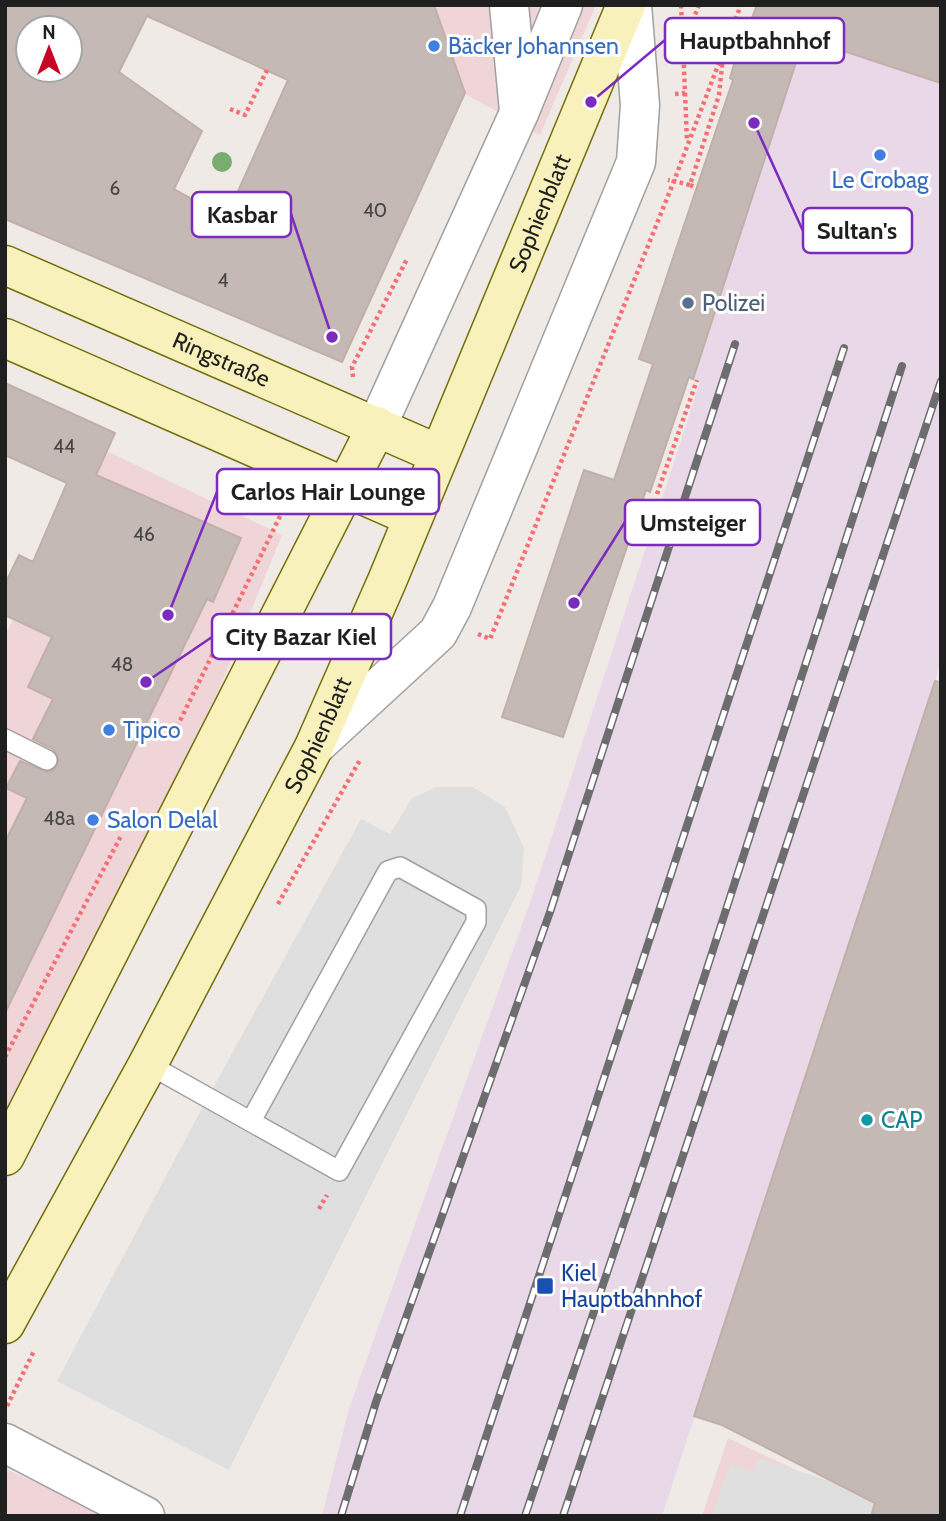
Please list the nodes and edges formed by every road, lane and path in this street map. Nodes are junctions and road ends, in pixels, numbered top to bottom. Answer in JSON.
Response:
{"nodes":[{"id":1,"x":509,"y":5,"type":"edge"},
{"id":2,"x":563,"y":5,"type":"edge"},
{"id":3,"x":626,"y":5,"type":"edge"},
{"id":4,"x":632,"y":5,"type":"edge"},
{"id":5,"x":681,"y":5,"type":"edge"},
{"id":6,"x":741,"y":5,"type":"edge"},
{"id":7,"x":723,"y":57,"type":"junction"},
{"id":8,"x":735,"y":61,"type":"dead end"},
{"id":9,"x":267,"y":70,"type":"dead end"},
{"id":10,"x":685,"y":93,"type":"dead end"},
{"id":11,"x":230,"y":109,"type":"dead end"},
{"id":12,"x":519,"y":113,"type":"junction"},
{"id":13,"x":687,"y":145,"type":"junction"},
{"id":14,"x":657,"y":179,"type":"dead end"},
{"id":15,"x":674,"y":181,"type":"junction"},
{"id":16,"x":690,"y":185,"type":"junction"},
{"id":17,"x":697,"y":188,"type":"dead end"},
{"id":18,"x":7,"y":272,"type":"edge"},
{"id":19,"x":372,"y":331,"type":"dead end"},
{"id":20,"x":5,"y":338,"type":"edge"},
{"id":21,"x":352,"y":368,"type":"dead end"},
{"id":22,"x":697,"y":380,"type":"dead end"},
{"id":23,"x":377,"y":426,"type":"junction"},
{"id":24,"x":438,"y":454,"type":"junction"},
{"id":25,"x":347,"y":489,"type":"junction"},
{"id":26,"x":657,"y":495,"type":"dead end"},
{"id":27,"x":288,"y":500,"type":"dead end"},
{"id":28,"x":413,"y":517,"type":"junction"},
{"id":29,"x":452,"y":628,"type":"junction"},
{"id":30,"x":5,"y":739,"type":"edge"},
{"id":31,"x":170,"y":741,"type":"dead end"},
{"id":32,"x":314,"y":747,"type":"junction"},
{"id":33,"x":47,"y":760,"type":"dead end"},
{"id":34,"x":126,"y":827,"type":"dead end"},
{"id":35,"x":5,"y":1057,"type":"edge"},
{"id":36,"x":148,"y":1064,"type":"junction"},
{"id":37,"x":251,"y":1121,"type":"junction"},
{"id":38,"x":5,"y":1156,"type":"edge"},
{"id":39,"x":5,"y":1324,"type":"edge"},
{"id":40,"x":5,"y":1443,"type":"edge"},
{"id":41,"x":145,"y":1516,"type":"edge"}],
"edges":[{"from":1,"to":12,"type":"street"},
{"from":2,"to":12,"type":"street"},
{"from":3,"to":24,"type":"main road","name":"Sophienblatt"},
{"from":4,"to":29,"type":"street"},
{"from":5,"to":7,"type":"path"},
{"from":6,"to":7,"type":"path"},
{"from":7,"to":8,"type":"path"},
{"from":7,"to":13,"type":"path"},
{"from":7,"to":16,"type":"path"},
{"from":9,"to":11,"type":"path"},
{"from":10,"to":13,"type":"path"},
{"from":12,"to":23,"type":"street"},
{"from":13,"to":15,"type":"path"},
{"from":14,"to":15,"type":"path"},
{"from":15,"to":16,"type":"path"},
{"from":15,"to":29,"type":"path"},
{"from":16,"to":17,"type":"path"},
{"from":18,"to":23,"type":"main road","name":"Ringstraße"},
{"from":19,"to":21,"type":"path"},
{"from":20,"to":25,"type":"main road"},
{"from":22,"to":26,"type":"path"},
{"from":23,"to":24,"type":"main road","name":"Ringstraße"},
{"from":23,"to":25,"type":"main road"},
{"from":24,"to":28,"type":"main road","name":"Sophienblatt"},
{"from":25,"to":28,"type":"main road"},
{"from":25,"to":38,"type":"main road"},
{"from":27,"to":31,"type":"path"},
{"from":28,"to":32,"type":"main road","name":"Sophienblatt"},
{"from":29,"to":32,"type":"street"},
{"from":30,"to":33,"type":"lane"},
{"from":32,"to":36,"type":"main road","name":"Sophienblatt"},
{"from":34,"to":35,"type":"path"},
{"from":36,"to":37,"type":"lane"},
{"from":36,"to":39,"type":"main road","name":"Sophienblatt"},
{"from":37,"to":37,"type":"lane"},
{"from":40,"to":41,"type":"street"}]}
